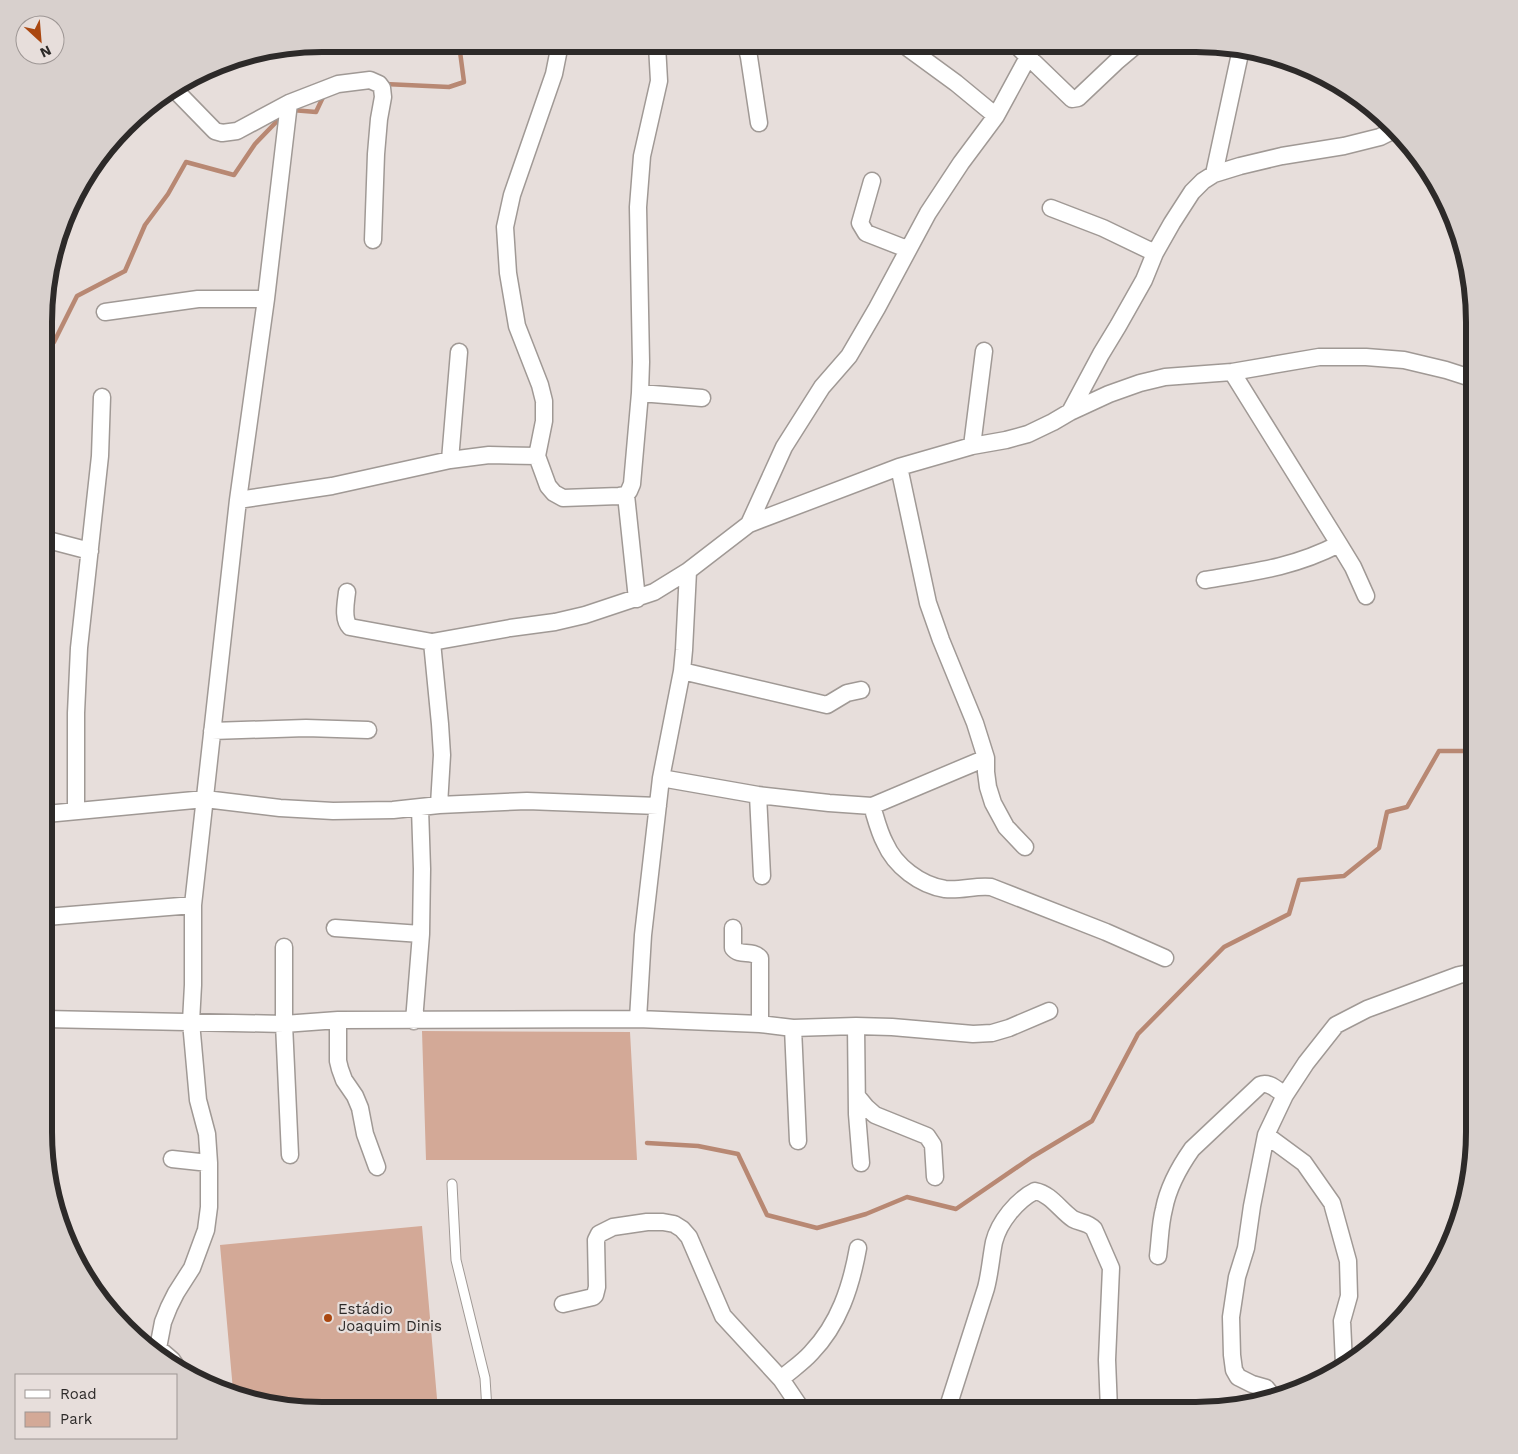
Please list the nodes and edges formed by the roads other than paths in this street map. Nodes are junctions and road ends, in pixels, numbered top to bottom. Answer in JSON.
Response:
{"nodes":[{"id":1,"x":558,"y":52,"type":"edge"},
{"id":2,"x":657,"y":52,"type":"edge"},
{"id":3,"x":747,"y":52,"type":"edge"},
{"id":4,"x":914,"y":52,"type":"edge"},
{"id":5,"x":1031,"y":52,"type":"edge"},
{"id":6,"x":1128,"y":52,"type":"edge"},
{"id":7,"x":1239,"y":56,"type":"edge"},
{"id":8,"x":179,"y":94,"type":"edge"},
{"id":9,"x":289,"y":103,"type":"junction"},
{"id":10,"x":996,"y":116,"type":"junction"},
{"id":11,"x":759,"y":123,"type":"dead end"},
{"id":12,"x":1387,"y":133,"type":"edge"},
{"id":13,"x":1214,"y":174,"type":"junction"},
{"id":14,"x":872,"y":181,"type":"dead end"},
{"id":15,"x":1051,"y":208,"type":"dead end"},
{"id":16,"x":373,"y":240,"type":"dead end"},
{"id":17,"x":908,"y":249,"type":"junction"},
{"id":18,"x":1155,"y":253,"type":"junction"},
{"id":19,"x":266,"y":299,"type":"junction"},
{"id":20,"x":106,"y":312,"type":"dead end"},
{"id":21,"x":459,"y":352,"type":"dead end"},
{"id":22,"x":984,"y":352,"type":"dead end"},
{"id":23,"x":1232,"y":372,"type":"junction"},
{"id":24,"x":1466,"y":376,"type":"edge"},
{"id":25,"x":640,"y":393,"type":"junction"},
{"id":26,"x":102,"y":397,"type":"dead end"},
{"id":27,"x":702,"y":398,"type":"dead end"},
{"id":28,"x":1070,"y":412,"type":"junction"},
{"id":29,"x":972,"y":446,"type":"junction"},
{"id":30,"x":537,"y":456,"type":"junction"},
{"id":31,"x":450,"y":460,"type":"junction"},
{"id":32,"x":899,"y":467,"type":"junction"},
{"id":33,"x":626,"y":495,"type":"junction"},
{"id":34,"x":238,"y":500,"type":"junction"},
{"id":35,"x":749,"y":524,"type":"junction"},
{"id":36,"x":52,"y":541,"type":"edge"},
{"id":37,"x":1339,"y":544,"type":"junction"},
{"id":38,"x":90,"y":551,"type":"junction"},
{"id":39,"x":688,"y":571,"type":"junction"},
{"id":40,"x":1205,"y":580,"type":"dead end"},
{"id":41,"x":347,"y":592,"type":"dead end"},
{"id":42,"x":1366,"y":596,"type":"dead end"},
{"id":43,"x":637,"y":598,"type":"junction"},
{"id":44,"x":432,"y":642,"type":"junction"},
{"id":45,"x":682,"y":671,"type":"junction"},
{"id":46,"x":861,"y":690,"type":"dead end"},
{"id":47,"x":368,"y":730,"type":"dead end"},
{"id":48,"x":212,"y":731,"type":"junction"},
{"id":49,"x":986,"y":758,"type":"junction"},
{"id":50,"x":661,"y":778,"type":"junction"},
{"id":51,"x":758,"y":795,"type":"junction"},
{"id":52,"x":205,"y":799,"type":"junction"},
{"id":53,"x":439,"y":805,"type":"junction"},
{"id":54,"x":658,"y":806,"type":"junction"},
{"id":55,"x":872,"y":806,"type":"junction"},
{"id":56,"x":420,"y":808,"type":"junction"},
{"id":57,"x":76,"y":811,"type":"junction"},
{"id":58,"x":52,"y":813,"type":"edge"},
{"id":59,"x":1025,"y":847,"type":"dead end"},
{"id":60,"x":762,"y":876,"type":"dead end"},
{"id":61,"x":193,"y":905,"type":"junction"},
{"id":62,"x":52,"y":917,"type":"edge"},
{"id":63,"x":335,"y":928,"type":"dead end"},
{"id":64,"x":733,"y":928,"type":"dead end"},
{"id":65,"x":421,"y":934,"type":"junction"},
{"id":66,"x":284,"y":947,"type":"dead end"},
{"id":67,"x":1165,"y":958,"type":"dead end"},
{"id":68,"x":1466,"y":974,"type":"edge"},
{"id":69,"x":1050,"y":1011,"type":"dead end"},
{"id":70,"x":638,"y":1019,"type":"junction"},
{"id":71,"x":52,"y":1020,"type":"edge"},
{"id":72,"x":338,"y":1020,"type":"junction"},
{"id":73,"x":414,"y":1020,"type":"junction"},
{"id":74,"x":191,"y":1022,"type":"junction"},
{"id":75,"x":284,"y":1024,"type":"junction"},
{"id":76,"x":760,"y":1024,"type":"junction"},
{"id":77,"x":856,"y":1026,"type":"junction"},
{"id":78,"x":793,"y":1028,"type":"junction"},
{"id":79,"x":1285,"y":1095,"type":"junction"},
{"id":80,"x":857,"y":1096,"type":"junction"},
{"id":81,"x":1266,"y":1135,"type":"junction"},
{"id":82,"x":798,"y":1141,"type":"dead end"},
{"id":83,"x":290,"y":1156,"type":"dead end"},
{"id":84,"x":172,"y":1159,"type":"dead end"},
{"id":85,"x":209,"y":1163,"type":"junction"},
{"id":86,"x":862,"y":1163,"type":"dead end"},
{"id":87,"x":377,"y":1167,"type":"dead end"},
{"id":88,"x":936,"y":1177,"type":"dead end"},
{"id":89,"x":452,"y":1184,"type":"dead end"},
{"id":90,"x":858,"y":1248,"type":"dead end"},
{"id":91,"x":1158,"y":1256,"type":"dead end"},
{"id":92,"x":563,"y":1304,"type":"dead end"},
{"id":93,"x":157,"y":1345,"type":"edge"},
{"id":94,"x":1344,"y":1357,"type":"edge"},
{"id":95,"x":781,"y":1379,"type":"junction"},
{"id":96,"x":1269,"y":1391,"type":"edge"},
{"id":97,"x":486,"y":1402,"type":"edge"},
{"id":98,"x":797,"y":1402,"type":"edge"},
{"id":99,"x":950,"y":1402,"type":"edge"},
{"id":100,"x":1109,"y":1402,"type":"edge"}],
"edges":[{"from":1,"to":30,"type":"street"},
{"from":2,"to":25,"type":"street"},
{"from":3,"to":11,"type":"street"},
{"from":4,"to":10,"type":"street"},
{"from":5,"to":6,"type":"street"},
{"from":5,"to":10,"type":"street"},
{"from":7,"to":13,"type":"street"},
{"from":8,"to":9,"type":"street"},
{"from":9,"to":16,"type":"street"},
{"from":9,"to":19,"type":"street"},
{"from":10,"to":17,"type":"street"},
{"from":12,"to":13,"type":"street"},
{"from":13,"to":18,"type":"street"},
{"from":14,"to":17,"type":"street"},
{"from":15,"to":18,"type":"street"},
{"from":17,"to":35,"type":"street"},
{"from":18,"to":28,"type":"street"},
{"from":19,"to":20,"type":"street"},
{"from":19,"to":34,"type":"street"},
{"from":21,"to":31,"type":"street"},
{"from":22,"to":29,"type":"street"},
{"from":23,"to":24,"type":"street"},
{"from":23,"to":28,"type":"street"},
{"from":23,"to":37,"type":"street"},
{"from":25,"to":27,"type":"street"},
{"from":25,"to":33,"type":"street"},
{"from":26,"to":38,"type":"street"},
{"from":28,"to":29,"type":"street"},
{"from":29,"to":32,"type":"street"},
{"from":30,"to":31,"type":"street"},
{"from":30,"to":33,"type":"street"},
{"from":31,"to":34,"type":"street"},
{"from":32,"to":35,"type":"street"},
{"from":32,"to":49,"type":"street"},
{"from":33,"to":43,"type":"street"},
{"from":34,"to":48,"type":"street"},
{"from":35,"to":39,"type":"street"},
{"from":36,"to":38,"type":"street"},
{"from":37,"to":40,"type":"street"},
{"from":37,"to":42,"type":"street"},
{"from":38,"to":57,"type":"street"},
{"from":39,"to":43,"type":"street"},
{"from":39,"to":45,"type":"street"},
{"from":41,"to":44,"type":"street"},
{"from":43,"to":44,"type":"street"},
{"from":44,"to":53,"type":"street"},
{"from":45,"to":46,"type":"street"},
{"from":45,"to":50,"type":"street"},
{"from":47,"to":48,"type":"street"},
{"from":48,"to":52,"type":"street"},
{"from":49,"to":55,"type":"street"},
{"from":49,"to":59,"type":"street"},
{"from":50,"to":51,"type":"street"},
{"from":50,"to":54,"type":"street"},
{"from":51,"to":55,"type":"street"},
{"from":51,"to":60,"type":"street"},
{"from":52,"to":56,"type":"street"},
{"from":52,"to":57,"type":"street"},
{"from":52,"to":61,"type":"street"},
{"from":53,"to":54,"type":"street"},
{"from":53,"to":56,"type":"street"},
{"from":54,"to":70,"type":"street"},
{"from":55,"to":67,"type":"street"},
{"from":56,"to":65,"type":"street"},
{"from":57,"to":58,"type":"street"},
{"from":61,"to":62,"type":"street"},
{"from":61,"to":74,"type":"street"},
{"from":63,"to":65,"type":"street"},
{"from":64,"to":76,"type":"street"},
{"from":65,"to":73,"type":"street"},
{"from":66,"to":75,"type":"street"},
{"from":68,"to":79,"type":"street"},
{"from":69,"to":77,"type":"street"},
{"from":70,"to":73,"type":"street"},
{"from":70,"to":76,"type":"street"},
{"from":71,"to":74,"type":"street"},
{"from":72,"to":73,"type":"street"},
{"from":72,"to":75,"type":"street"},
{"from":72,"to":87,"type":"street"},
{"from":74,"to":75,"type":"street"},
{"from":74,"to":85,"type":"street"},
{"from":75,"to":83,"type":"street"},
{"from":76,"to":78,"type":"street"},
{"from":77,"to":78,"type":"street"},
{"from":77,"to":80,"type":"street"},
{"from":78,"to":82,"type":"street"},
{"from":79,"to":81,"type":"street"},
{"from":79,"to":91,"type":"street"},
{"from":80,"to":86,"type":"street"},
{"from":80,"to":88,"type":"street"},
{"from":81,"to":94,"type":"street"},
{"from":81,"to":96,"type":"street"},
{"from":84,"to":85,"type":"street"},
{"from":85,"to":93,"type":"street"},
{"from":89,"to":97,"type":"lane"},
{"from":90,"to":95,"type":"street"},
{"from":92,"to":95,"type":"street"},
{"from":95,"to":98,"type":"street"},
{"from":99,"to":100,"type":"street"}]}
